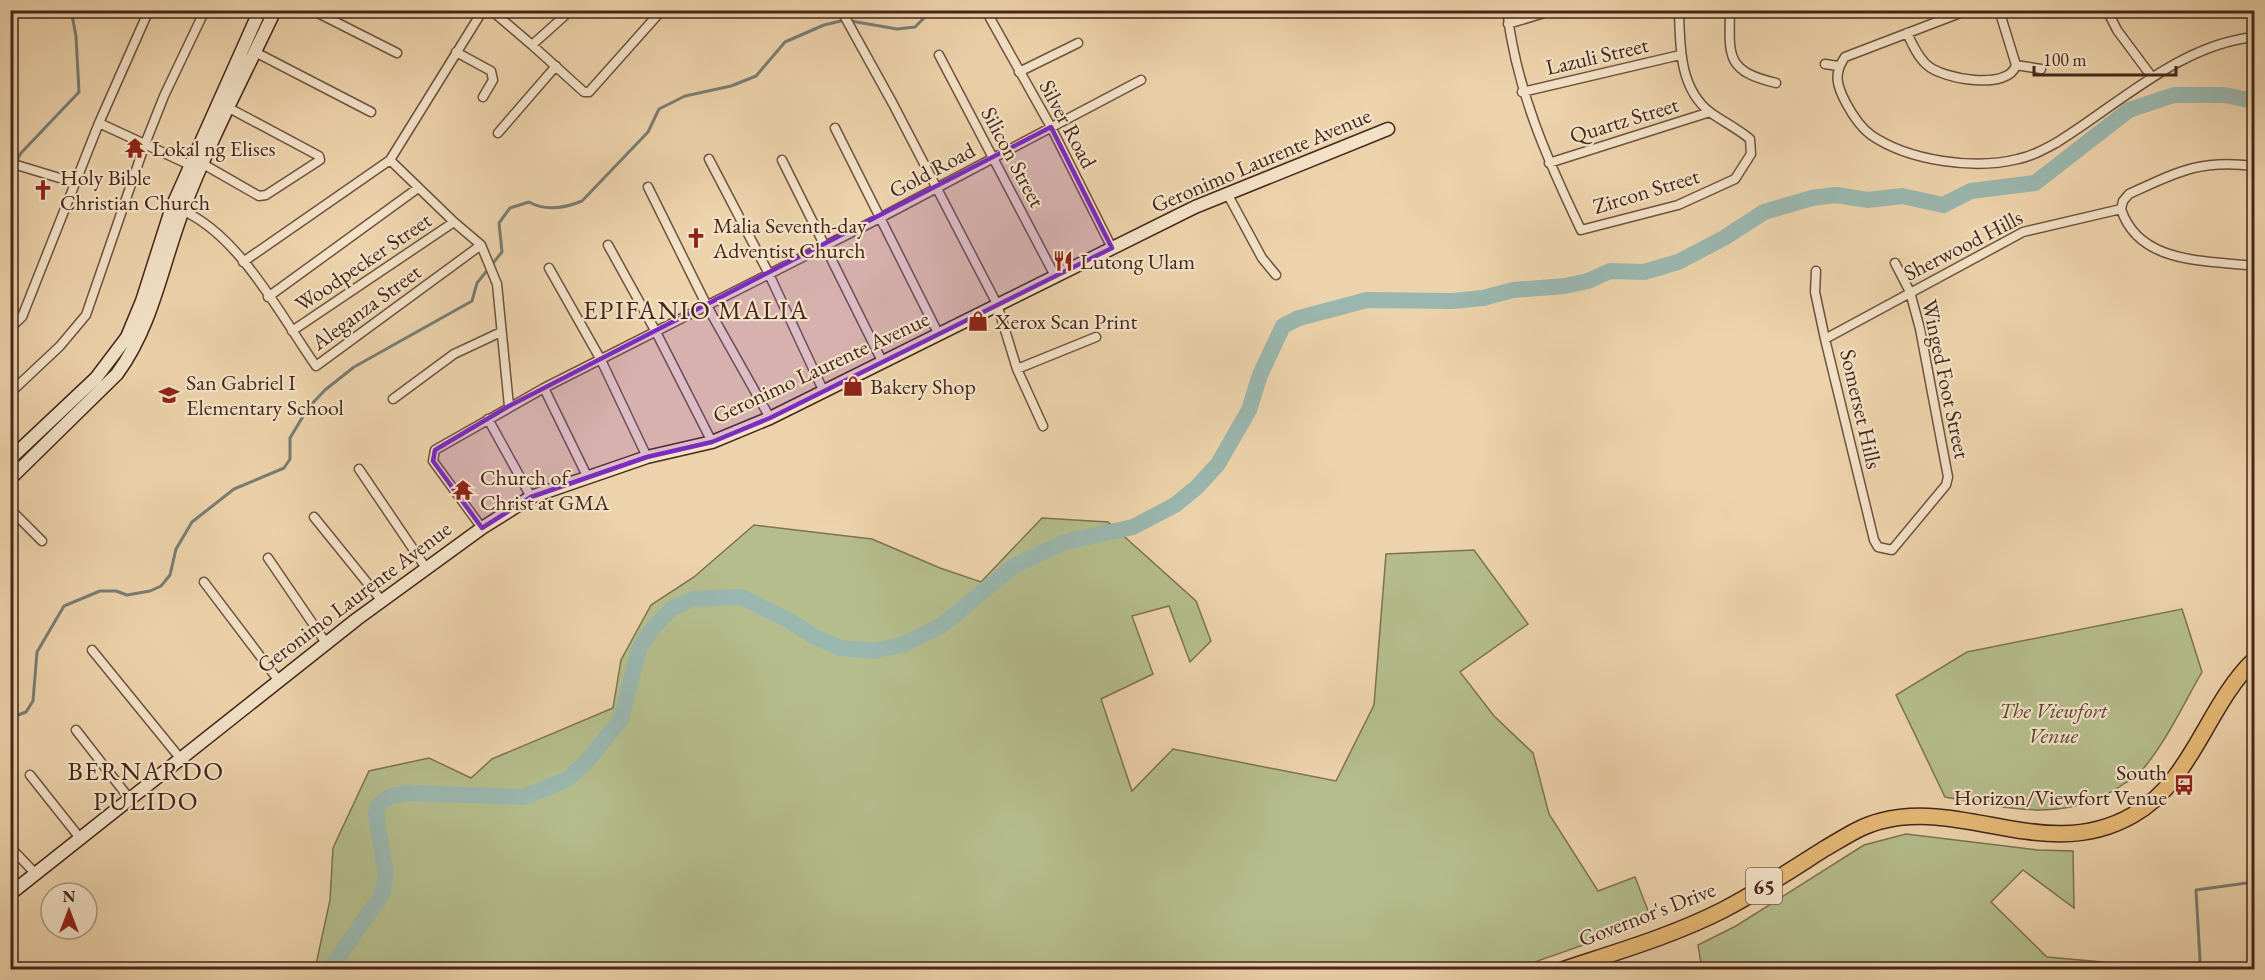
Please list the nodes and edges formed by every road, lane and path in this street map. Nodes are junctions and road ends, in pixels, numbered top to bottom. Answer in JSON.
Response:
{"nodes":[{"id":1,"x":149,"y":10,"type":"edge"},
{"id":2,"x":205,"y":10,"type":"edge"},
{"id":3,"x":260,"y":10,"type":"edge"},
{"id":4,"x":275,"y":10,"type":"edge"},
{"id":5,"x":312,"y":10,"type":"edge"},
{"id":6,"x":483,"y":10,"type":"edge"},
{"id":7,"x":490,"y":10,"type":"edge"},
{"id":8,"x":571,"y":10,"type":"edge"},
{"id":9,"x":662,"y":10,"type":"edge"},
{"id":10,"x":1507,"y":10,"type":"edge"},
{"id":11,"x":1554,"y":10,"type":"edge"},
{"id":12,"x":1679,"y":10,"type":"edge"},
{"id":13,"x":1730,"y":10,"type":"edge"},
{"id":14,"x":1968,"y":10,"type":"edge"},
{"id":15,"x":1999,"y":10,"type":"edge"},
{"id":16,"x":2107,"y":10,"type":"edge"},
{"id":17,"x":842,"y":12,"type":"edge"},
{"id":18,"x":990,"y":18,"type":"dead end"},
{"id":19,"x":1508,"y":24,"type":"junction"},
{"id":20,"x":1907,"y":33,"type":"junction"},
{"id":21,"x":2254,"y":37,"type":"edge"},
{"id":22,"x":1078,"y":43,"type":"dead end"},
{"id":23,"x":532,"y":45,"type":"junction"},
{"id":24,"x":255,"y":52,"type":"junction"},
{"id":25,"x":456,"y":52,"type":"junction"},
{"id":26,"x":397,"y":53,"type":"dead end"},
{"id":27,"x":939,"y":55,"type":"dead end"},
{"id":28,"x":1680,"y":55,"type":"junction"},
{"id":29,"x":1825,"y":64,"type":"dead end"},
{"id":30,"x":2016,"y":65,"type":"junction"},
{"id":31,"x":556,"y":66,"type":"junction"},
{"id":32,"x":1838,"y":66,"type":"junction"},
{"id":33,"x":2041,"y":69,"type":"dead end"},
{"id":34,"x":1019,"y":72,"type":"junction"},
{"id":35,"x":2152,"y":78,"type":"junction"},
{"id":36,"x":1141,"y":80,"type":"dead end"},
{"id":37,"x":1776,"y":82,"type":"dead end"},
{"id":38,"x":1522,"y":92,"type":"junction"},
{"id":39,"x":483,"y":97,"type":"dead end"},
{"id":40,"x":229,"y":108,"type":"junction"},
{"id":41,"x":371,"y":112,"type":"dead end"},
{"id":42,"x":1710,"y":112,"type":"junction"},
{"id":43,"x":99,"y":123,"type":"junction"},
{"id":44,"x":1051,"y":127,"type":"junction"},
{"id":45,"x":835,"y":128,"type":"dead end"},
{"id":46,"x":1388,"y":129,"type":"dead end"},
{"id":47,"x":498,"y":133,"type":"dead end"},
{"id":48,"x":207,"y":142,"type":"junction"},
{"id":49,"x":145,"y":144,"type":"junction"},
{"id":50,"x":993,"y":158,"type":"junction"},
{"id":51,"x":709,"y":159,"type":"dead end"},
{"id":52,"x":390,"y":160,"type":"junction"},
{"id":53,"x":782,"y":160,"type":"dead end"},
{"id":54,"x":1549,"y":163,"type":"junction"},
{"id":55,"x":10,"y":164,"type":"edge"},
{"id":56,"x":203,"y":164,"type":"junction"},
{"id":57,"x":190,"y":165,"type":"junction"},
{"id":58,"x":2254,"y":166,"type":"edge"},
{"id":59,"x":76,"y":183,"type":"junction"},
{"id":60,"x":648,"y":187,"type":"dead end"},
{"id":61,"x":937,"y":187,"type":"junction"},
{"id":62,"x":418,"y":188,"type":"junction"},
{"id":63,"x":1228,"y":195,"type":"junction"},
{"id":64,"x":177,"y":209,"type":"junction"},
{"id":65,"x":2121,"y":210,"type":"junction"},
{"id":66,"x":880,"y":218,"type":"junction"},
{"id":67,"x":454,"y":222,"type":"junction"},
{"id":68,"x":481,"y":245,"type":"junction"},
{"id":69,"x":608,"y":245,"type":"dead end"},
{"id":70,"x":824,"y":245,"type":"junction"},
{"id":71,"x":1112,"y":248,"type":"junction"},
{"id":72,"x":243,"y":262,"type":"junction"},
{"id":73,"x":1895,"y":263,"type":"dead end"},
{"id":74,"x":2254,"y":266,"type":"edge"},
{"id":75,"x":549,"y":268,"type":"dead end"},
{"id":76,"x":768,"y":272,"type":"junction"},
{"id":77,"x":1816,"y":272,"type":"dead end"},
{"id":78,"x":1276,"y":275,"type":"dead end"},
{"id":79,"x":1055,"y":276,"type":"junction"},
{"id":80,"x":1910,"y":292,"type":"junction"},
{"id":81,"x":268,"y":297,"type":"junction"},
{"id":82,"x":997,"y":304,"type":"junction"},
{"id":83,"x":707,"y":306,"type":"junction"},
{"id":84,"x":10,"y":328,"type":"edge"},
{"id":85,"x":292,"y":331,"type":"junction"},
{"id":86,"x":501,"y":332,"type":"junction"},
{"id":87,"x":656,"y":332,"type":"junction"},
{"id":88,"x":939,"y":335,"type":"junction"},
{"id":89,"x":1096,"y":337,"type":"dead end"},
{"id":90,"x":1826,"y":339,"type":"junction"},
{"id":91,"x":601,"y":360,"type":"junction"},
{"id":92,"x":883,"y":363,"type":"junction"},
{"id":93,"x":1017,"y":369,"type":"junction"},
{"id":94,"x":544,"y":388,"type":"junction"},
{"id":95,"x":823,"y":390,"type":"junction"},
{"id":96,"x":10,"y":393,"type":"edge"},
{"id":97,"x":393,"y":399,"type":"dead end"},
{"id":98,"x":509,"y":406,"type":"junction"},
{"id":99,"x":770,"y":418,"type":"junction"},
{"id":100,"x":488,"y":419,"type":"junction"},
{"id":101,"x":1044,"y":426,"type":"dead end"},
{"id":102,"x":712,"y":442,"type":"junction"},
{"id":103,"x":647,"y":457,"type":"junction"},
{"id":104,"x":10,"y":459,"type":"edge"},
{"id":105,"x":359,"y":469,"type":"dead end"},
{"id":106,"x":587,"y":476,"type":"junction"},
{"id":107,"x":10,"y":478,"type":"edge"},
{"id":108,"x":531,"y":497,"type":"junction"},
{"id":109,"x":10,"y":509,"type":"edge"},
{"id":110,"x":315,"y":517,"type":"dead end"},
{"id":111,"x":482,"y":528,"type":"junction"},
{"id":112,"x":42,"y":542,"type":"dead end"},
{"id":113,"x":1884,"y":550,"type":"joint"},
{"id":114,"x":268,"y":558,"type":"dead end"},
{"id":115,"x":426,"y":568,"type":"junction"},
{"id":116,"x":204,"y":582,"type":"dead end"},
{"id":117,"x":382,"y":601,"type":"junction"},
{"id":118,"x":326,"y":643,"type":"junction"},
{"id":119,"x":92,"y":650,"type":"dead end"},
{"id":120,"x":2254,"y":660,"type":"edge"},
{"id":121,"x":279,"y":681,"type":"junction"},
{"id":122,"x":76,"y":730,"type":"dead end"},
{"id":123,"x":180,"y":758,"type":"junction"},
{"id":124,"x":30,"y":775,"type":"dead end"},
{"id":125,"x":129,"y":798,"type":"junction"},
{"id":126,"x":80,"y":838,"type":"junction"},
{"id":127,"x":10,"y":847,"type":"edge"},
{"id":128,"x":36,"y":874,"type":"junction"},
{"id":129,"x":10,"y":894,"type":"edge"},
{"id":130,"x":1562,"y":969,"type":"edge"}],
"edges":[{"from":1,"to":43,"type":"street"},
{"from":2,"to":49,"type":"street"},
{"from":3,"to":48,"type":"street"},
{"from":4,"to":24,"type":"street"},
{"from":5,"to":26,"type":"street"},
{"from":6,"to":25,"type":"street"},
{"from":7,"to":23,"type":"street"},
{"from":8,"to":23,"type":"street"},
{"from":9,"to":31,"type":"street"},
{"from":10,"to":19,"type":"street"},
{"from":11,"to":19,"type":"street"},
{"from":12,"to":28,"type":"street"},
{"from":13,"to":37,"type":"street"},
{"from":14,"to":20,"type":"street"},
{"from":15,"to":30,"type":"street"},
{"from":16,"to":35,"type":"street"},
{"from":17,"to":61,"type":"street"},
{"from":18,"to":34,"type":"street","name":"Silver Road"},
{"from":19,"to":38,"type":"street"},
{"from":20,"to":30,"type":"street"},
{"from":20,"to":32,"type":"street"},
{"from":21,"to":35,"type":"street"},
{"from":22,"to":34,"type":"street"},
{"from":23,"to":31,"type":"street"},
{"from":24,"to":40,"type":"street"},
{"from":24,"to":41,"type":"street"},
{"from":25,"to":39,"type":"street"},
{"from":25,"to":52,"type":"street"},
{"from":27,"to":50,"type":"street","name":"Silicon Street"},
{"from":28,"to":38,"type":"street","name":"Lazuli Street"},
{"from":28,"to":42,"type":"street"},
{"from":29,"to":32,"type":"street"},
{"from":30,"to":33,"type":"street"},
{"from":31,"to":47,"type":"street"},
{"from":32,"to":35,"type":"street"},
{"from":34,"to":44,"type":"street","name":"Silver Road"},
{"from":36,"to":44,"type":"street","name":"Gold Road"},
{"from":38,"to":54,"type":"street"},
{"from":40,"to":48,"type":"street"},
{"from":40,"to":56,"type":"street"},
{"from":42,"to":54,"type":"street","name":"Quartz Street"},
{"from":42,"to":54,"type":"street","name":"Zircon Street"},
{"from":43,"to":49,"type":"street"},
{"from":43,"to":59,"type":"street"},
{"from":44,"to":50,"type":"street","name":"Gold Road"},
{"from":44,"to":71,"type":"street","name":"Silver Road"},
{"from":45,"to":66,"type":"street"},
{"from":46,"to":63,"type":"street","name":"Geronimo Laurente Avenue"},
{"from":48,"to":56,"type":"street"},
{"from":48,"to":57,"type":"street"},
{"from":49,"to":57,"type":"street"},
{"from":49,"to":96,"type":"street"},
{"from":50,"to":61,"type":"street","name":"Gold Road"},
{"from":50,"to":79,"type":"street","name":"Silicon Street"},
{"from":51,"to":76,"type":"street"},
{"from":52,"to":62,"type":"street"},
{"from":52,"to":72,"type":"street"},
{"from":53,"to":70,"type":"street"},
{"from":55,"to":59,"type":"street"},
{"from":56,"to":57,"type":"street"},
{"from":56,"to":64,"type":"street"},
{"from":57,"to":64,"type":"street"},
{"from":58,"to":65,"type":"street"},
{"from":59,"to":84,"type":"street"},
{"from":60,"to":83,"type":"street"},
{"from":61,"to":66,"type":"street","name":"Gold Road"},
{"from":61,"to":82,"type":"street"},
{"from":62,"to":67,"type":"street"},
{"from":62,"to":81,"type":"street"},
{"from":63,"to":71,"type":"street","name":"Geronimo Laurente Avenue"},
{"from":63,"to":78,"type":"street"},
{"from":64,"to":72,"type":"street","name":"Aleganza Street"},
{"from":64,"to":104,"type":"street"},
{"from":64,"to":107,"type":"street"},
{"from":65,"to":74,"type":"street"},
{"from":65,"to":80,"type":"street","name":"Sherwood Hills"},
{"from":66,"to":70,"type":"street","name":"Gold Road"},
{"from":66,"to":88,"type":"street"},
{"from":67,"to":68,"type":"street"},
{"from":67,"to":85,"type":"street","name":"Woodpecker Street"},
{"from":68,"to":85,"type":"street","name":"Aleganza Street"},
{"from":68,"to":86,"type":"street"},
{"from":69,"to":87,"type":"street"},
{"from":70,"to":76,"type":"street","name":"Gold Road"},
{"from":70,"to":92,"type":"street"},
{"from":71,"to":79,"type":"street","name":"Geronimo Laurente Avenue"},
{"from":72,"to":81,"type":"street","name":"Aleganza Street"},
{"from":73,"to":80,"type":"street","name":"Winged Foot Street"},
{"from":75,"to":91,"type":"street"},
{"from":76,"to":83,"type":"street","name":"Gold Road"},
{"from":76,"to":95,"type":"street"},
{"from":77,"to":90,"type":"street","name":"Somerset Hills"},
{"from":79,"to":82,"type":"street","name":"Geronimo Laurente Avenue"},
{"from":80,"to":90,"type":"street","name":"Sherwood Hills"},
{"from":80,"to":113,"type":"street","name":"Winged Foot Street"},
{"from":81,"to":85,"type":"street","name":"Aleganza Street"},
{"from":82,"to":88,"type":"street","name":"Geronimo Laurente Avenue"},
{"from":82,"to":93,"type":"street"},
{"from":83,"to":87,"type":"street","name":"Gold Road"},
{"from":83,"to":99,"type":"street"},
{"from":86,"to":97,"type":"street"},
{"from":86,"to":98,"type":"street"},
{"from":87,"to":91,"type":"street","name":"Gold Road"},
{"from":87,"to":102,"type":"street"},
{"from":88,"to":92,"type":"street","name":"Geronimo Laurente Avenue"},
{"from":89,"to":93,"type":"street"},
{"from":90,"to":113,"type":"street","name":"Somerset Hills"},
{"from":91,"to":94,"type":"street","name":"Gold Road"},
{"from":91,"to":103,"type":"street"},
{"from":92,"to":95,"type":"street","name":"Geronimo Laurente Avenue"},
{"from":93,"to":101,"type":"street"},
{"from":94,"to":98,"type":"street","name":"Gold Road"},
{"from":94,"to":106,"type":"street"},
{"from":95,"to":99,"type":"street","name":"Geronimo Laurente Avenue"},
{"from":98,"to":100,"type":"street","name":"Gold Road"},
{"from":99,"to":102,"type":"street","name":"Geronimo Laurente Avenue"},
{"from":100,"to":108,"type":"street"},
{"from":100,"to":111,"type":"street"},
{"from":102,"to":103,"type":"street","name":"Geronimo Laurente Avenue"},
{"from":103,"to":106,"type":"street","name":"Geronimo Laurente Avenue"},
{"from":105,"to":115,"type":"street"},
{"from":106,"to":108,"type":"street","name":"Geronimo Laurente Avenue"},
{"from":108,"to":111,"type":"street","name":"Geronimo Laurente Avenue"},
{"from":109,"to":112,"type":"street"},
{"from":110,"to":117,"type":"street"},
{"from":111,"to":115,"type":"street","name":"Geronimo Laurente Avenue"},
{"from":114,"to":118,"type":"street"},
{"from":115,"to":117,"type":"street","name":"Geronimo Laurente Avenue"},
{"from":116,"to":121,"type":"street"},
{"from":117,"to":118,"type":"street","name":"Geronimo Laurente Avenue"},
{"from":118,"to":121,"type":"street","name":"Geronimo Laurente Avenue"},
{"from":119,"to":123,"type":"street"},
{"from":120,"to":130,"type":"highway","name":"Governor's Drive","number":"65"},
{"from":121,"to":123,"type":"street","name":"Geronimo Laurente Avenue"},
{"from":122,"to":125,"type":"street"},
{"from":123,"to":125,"type":"street","name":"Geronimo Laurente Avenue"},
{"from":124,"to":126,"type":"street"},
{"from":125,"to":126,"type":"street","name":"Geronimo Laurente Avenue"},
{"from":126,"to":128,"type":"street","name":"Geronimo Laurente Avenue"},
{"from":127,"to":128,"type":"street"},
{"from":128,"to":129,"type":"street","name":"Geronimo Laurente Avenue"}]}
